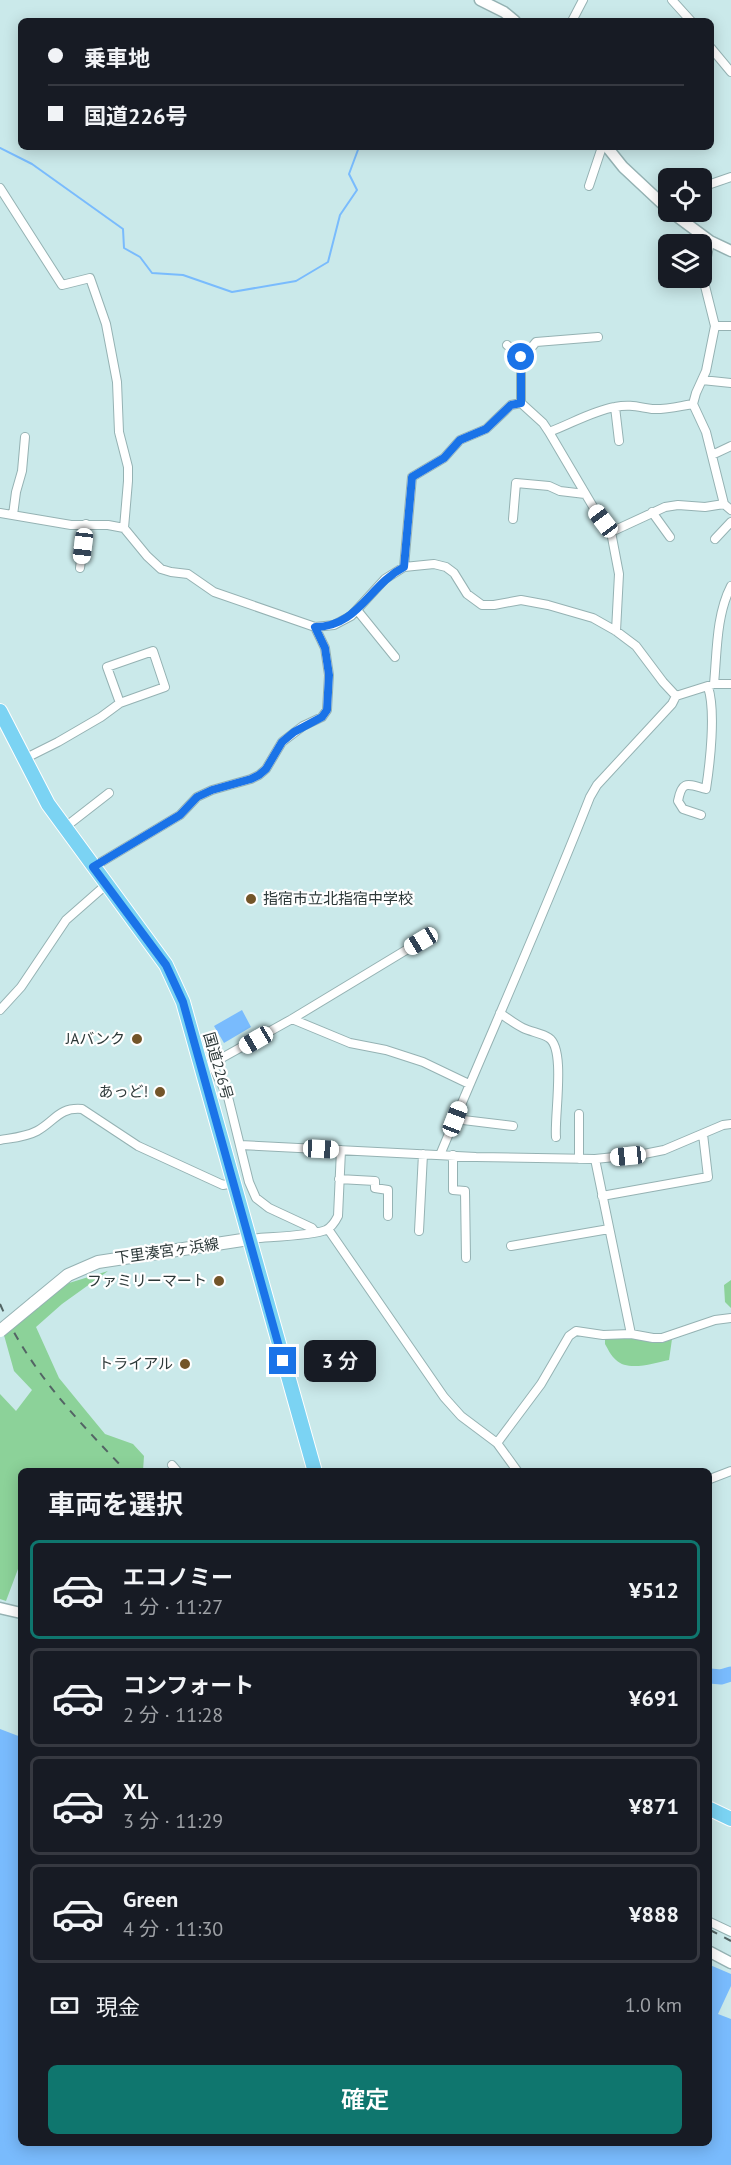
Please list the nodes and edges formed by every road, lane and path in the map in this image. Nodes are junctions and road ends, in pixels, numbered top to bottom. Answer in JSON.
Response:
{"nodes":[{"id":1,"x":480,"y":0,"type":"edge"},
{"id":2,"x":583,"y":0,"type":"edge"},
{"id":3,"x":674,"y":1,"type":"edge"},
{"id":4,"x":511,"y":18,"type":"edge"},
{"id":5,"x":574,"y":18,"type":"edge"},
{"id":6,"x":688,"y":18,"type":"edge"},
{"id":7,"x":714,"y":52,"type":"edge"},
{"id":8,"x":731,"y":72,"type":"edge"},
{"id":9,"x":603,"y":150,"type":"edge"},
{"id":10,"x":607,"y":150,"type":"edge"},
{"id":11,"x":731,"y":177,"type":"edge"},
{"id":12,"x":712,"y":184,"type":"edge"},
{"id":13,"x":589,"y":186,"type":"dead end"},
{"id":14,"x":0,"y":188,"type":"edge"},
{"id":15,"x":658,"y":195,"type":"edge"},
{"id":16,"x":685,"y":222,"type":"edge"},
{"id":17,"x":701,"y":234,"type":"edge"},
{"id":18,"x":712,"y":242,"type":"edge"},
{"id":19,"x":731,"y":251,"type":"edge"},
{"id":20,"x":706,"y":288,"type":"edge"},
{"id":21,"x":715,"y":326,"type":"junction"},
{"id":22,"x":731,"y":326,"type":"edge"},
{"id":23,"x":598,"y":337,"type":"dead end"},
{"id":24,"x":507,"y":345,"type":"dead end"},
{"id":25,"x":521,"y":357,"type":"junction"},
{"id":26,"x":702,"y":380,"type":"junction"},
{"id":27,"x":731,"y":383,"type":"edge"},
{"id":28,"x":521,"y":403,"type":"junction"},
{"id":29,"x":693,"y":404,"type":"junction"},
{"id":30,"x":615,"y":406,"type":"junction"},
{"id":31,"x":549,"y":432,"type":"junction"},
{"id":32,"x":25,"y":436,"type":"dead end"},
{"id":33,"x":619,"y":441,"type":"dead end"},
{"id":34,"x":731,"y":446,"type":"edge"},
{"id":35,"x":712,"y":455,"type":"junction"},
{"id":36,"x":585,"y":494,"type":"junction"},
{"id":37,"x":728,"y":507,"type":"edge"},
{"id":38,"x":652,"y":512,"type":"junction"},
{"id":39,"x":0,"y":513,"type":"edge"},
{"id":40,"x":13,"y":515,"type":"junction"},
{"id":41,"x":513,"y":519,"type":"dead end"},
{"id":42,"x":731,"y":522,"type":"edge"},
{"id":43,"x":86,"y":524,"type":"junction"},
{"id":44,"x":124,"y":528,"type":"junction"},
{"id":45,"x":611,"y":532,"type":"junction"},
{"id":46,"x":669,"y":537,"type":"dead end"},
{"id":47,"x":715,"y":539,"type":"dead end"},
{"id":48,"x":404,"y":567,"type":"junction"},
{"id":49,"x":80,"y":568,"type":"dead end"},
{"id":50,"x":731,"y":586,"type":"edge"},
{"id":51,"x":357,"y":610,"type":"junction"},
{"id":52,"x":315,"y":627,"type":"junction"},
{"id":53,"x":616,"y":631,"type":"junction"},
{"id":54,"x":395,"y":657,"type":"dead end"},
{"id":55,"x":731,"y":684,"type":"edge"},
{"id":56,"x":711,"y":685,"type":"junction"},
{"id":57,"x":676,"y":696,"type":"junction"},
{"id":58,"x":120,"y":703,"type":"junction"},
{"id":59,"x":0,"y":711,"type":"edge"},
{"id":60,"x":24,"y":759,"type":"junction"},
{"id":61,"x":109,"y":793,"type":"dead end"},
{"id":62,"x":701,"y":815,"type":"dead end"},
{"id":63,"x":64,"y":828,"type":"junction"},
{"id":64,"x":93,"y":867,"type":"junction"},
{"id":65,"x":107,"y":884,"type":"junction"},
{"id":66,"x":421,"y":941,"type":"dead end"},
{"id":67,"x":0,"y":1010,"type":"edge"},
{"id":68,"x":500,"y":1013,"type":"junction"},
{"id":69,"x":292,"y":1019,"type":"junction"},
{"id":70,"x":207,"y":1067,"type":"junction"},
{"id":71,"x":469,"y":1084,"type":"junction"},
{"id":72,"x":579,"y":1114,"type":"dead end"},
{"id":73,"x":455,"y":1119,"type":"junction"},
{"id":74,"x":731,"y":1124,"type":"edge"},
{"id":75,"x":513,"y":1126,"type":"dead end"},
{"id":76,"x":703,"y":1134,"type":"junction"},
{"id":77,"x":556,"y":1137,"type":"dead end"},
{"id":78,"x":0,"y":1140,"type":"edge"},
{"id":79,"x":240,"y":1145,"type":"junction"},
{"id":80,"x":341,"y":1150,"type":"junction"},
{"id":81,"x":423,"y":1154,"type":"junction"},
{"id":82,"x":440,"y":1155,"type":"junction"},
{"id":83,"x":453,"y":1155,"type":"junction"},
{"id":84,"x":579,"y":1159,"type":"junction"},
{"id":85,"x":595,"y":1159,"type":"junction"},
{"id":86,"x":339,"y":1179,"type":"junction"},
{"id":87,"x":234,"y":1183,"type":"junction"},
{"id":88,"x":602,"y":1196,"type":"junction"},
{"id":89,"x":388,"y":1216,"type":"dead end"},
{"id":90,"x":328,"y":1229,"type":"junction"},
{"id":91,"x":609,"y":1229,"type":"junction"},
{"id":92,"x":419,"y":1231,"type":"dead end"},
{"id":93,"x":315,"y":1232,"type":"junction"},
{"id":94,"x":249,"y":1239,"type":"junction"},
{"id":95,"x":511,"y":1246,"type":"dead end"},
{"id":96,"x":466,"y":1258,"type":"dead end"},
{"id":97,"x":731,"y":1318,"type":"edge"},
{"id":98,"x":0,"y":1331,"type":"edge"},
{"id":99,"x":631,"y":1334,"type":"junction"},
{"id":100,"x":497,"y":1443,"type":"junction"},
{"id":101,"x":314,"y":1468,"type":"edge"},
{"id":102,"x":515,"y":1468,"type":"edge"},
{"id":103,"x":731,"y":1471,"type":"edge"},
{"id":104,"x":712,"y":1478,"type":"edge"},
{"id":105,"x":0,"y":1608,"type":"edge"},
{"id":106,"x":18,"y":1612,"type":"edge"},
{"id":107,"x":712,"y":1810,"type":"edge"},
{"id":108,"x":731,"y":1820,"type":"edge"},
{"id":109,"x":712,"y":1923,"type":"edge"},
{"id":110,"x":731,"y":1932,"type":"edge"},
{"id":111,"x":712,"y":1953,"type":"edge"},
{"id":112,"x":731,"y":1963,"type":"edge"}],
"edges":[{"from":1,"to":4,"type":"street"},
{"from":2,"to":5,"type":"street"},
{"from":3,"to":6,"type":"street"},
{"from":7,"to":8,"type":"street"},
{"from":9,"to":13,"type":"street"},
{"from":10,"to":15,"type":"street"},
{"from":11,"to":12,"type":"street"},
{"from":14,"to":44,"type":"street"},
{"from":16,"to":17,"type":"street"},
{"from":18,"to":19,"type":"street"},
{"from":20,"to":21,"type":"street"},
{"from":21,"to":22,"type":"street"},
{"from":21,"to":26,"type":"street"},
{"from":23,"to":25,"type":"street"},
{"from":24,"to":25,"type":"street"},
{"from":25,"to":28,"type":"street"},
{"from":26,"to":27,"type":"street"},
{"from":26,"to":29,"type":"street"},
{"from":28,"to":31,"type":"street"},
{"from":28,"to":48,"type":"street"},
{"from":29,"to":30,"type":"street"},
{"from":29,"to":35,"type":"street"},
{"from":30,"to":31,"type":"street"},
{"from":30,"to":33,"type":"street"},
{"from":31,"to":36,"type":"street"},
{"from":32,"to":40,"type":"street"},
{"from":34,"to":35,"type":"street"},
{"from":35,"to":37,"type":"street"},
{"from":36,"to":41,"type":"street"},
{"from":36,"to":45,"type":"street"},
{"from":37,"to":38,"type":"street"},
{"from":38,"to":45,"type":"street"},
{"from":38,"to":46,"type":"street"},
{"from":39,"to":40,"type":"street"},
{"from":40,"to":43,"type":"street"},
{"from":42,"to":47,"type":"street"},
{"from":43,"to":44,"type":"street"},
{"from":43,"to":49,"type":"street"},
{"from":44,"to":52,"type":"street"},
{"from":45,"to":53,"type":"street"},
{"from":48,"to":51,"type":"street"},
{"from":48,"to":53,"type":"street"},
{"from":50,"to":56,"type":"street"},
{"from":51,"to":52,"type":"street"},
{"from":51,"to":54,"type":"street"},
{"from":52,"to":64,"type":"street"},
{"from":53,"to":57,"type":"street"},
{"from":55,"to":56,"type":"street"},
{"from":56,"to":57,"type":"street"},
{"from":56,"to":62,"type":"street"},
{"from":57,"to":68,"type":"street"},
{"from":58,"to":58,"type":"street"},
{"from":58,"to":60,"type":"street"},
{"from":59,"to":60,"type":"highway","name":"国道226号"},
{"from":60,"to":63,"type":"highway","name":"国道226号"},
{"from":61,"to":63,"type":"street"},
{"from":63,"to":64,"type":"highway","name":"国道226号"},
{"from":64,"to":65,"type":"highway","name":"国道226号"},
{"from":65,"to":67,"type":"street"},
{"from":65,"to":70,"type":"highway","name":"国道226号"},
{"from":66,"to":69,"type":"street"},
{"from":68,"to":71,"type":"street"},
{"from":68,"to":77,"type":"street"},
{"from":69,"to":70,"type":"street"},
{"from":69,"to":71,"type":"street"},
{"from":70,"to":79,"type":"street"},
{"from":70,"to":87,"type":"highway","name":"国道226号"},
{"from":71,"to":73,"type":"street"},
{"from":72,"to":84,"type":"street"},
{"from":73,"to":75,"type":"street"},
{"from":73,"to":82,"type":"street"},
{"from":74,"to":76,"type":"street"},
{"from":76,"to":85,"type":"street"},
{"from":76,"to":88,"type":"street"},
{"from":78,"to":87,"type":"street"},
{"from":79,"to":80,"type":"street"},
{"from":79,"to":93,"type":"street"},
{"from":80,"to":81,"type":"street"},
{"from":80,"to":86,"type":"street"},
{"from":81,"to":82,"type":"street"},
{"from":81,"to":92,"type":"street"},
{"from":82,"to":83,"type":"street"},
{"from":83,"to":84,"type":"street"},
{"from":83,"to":96,"type":"street"},
{"from":84,"to":85,"type":"street"},
{"from":85,"to":88,"type":"street"},
{"from":86,"to":89,"type":"street"},
{"from":86,"to":90,"type":"street"},
{"from":87,"to":94,"type":"highway","name":"国道226号"},
{"from":88,"to":91,"type":"street"},
{"from":90,"to":93,"type":"street"},
{"from":90,"to":100,"type":"street"},
{"from":91,"to":95,"type":"street"},
{"from":91,"to":99,"type":"street"},
{"from":93,"to":94,"type":"street"},
{"from":94,"to":98,"type":"main road","name":"下里湊宮ヶ浜線","bridge":true},
{"from":94,"to":101,"type":"highway","name":"国道226号"},
{"from":97,"to":99,"type":"street"},
{"from":99,"to":100,"type":"street"},
{"from":100,"to":102,"type":"street"},
{"from":103,"to":104,"type":"street"},
{"from":105,"to":106,"type":"street"},
{"from":107,"to":108,"type":"highway"},
{"from":109,"to":110,"type":"street"},
{"from":111,"to":112,"type":"street"}]}
